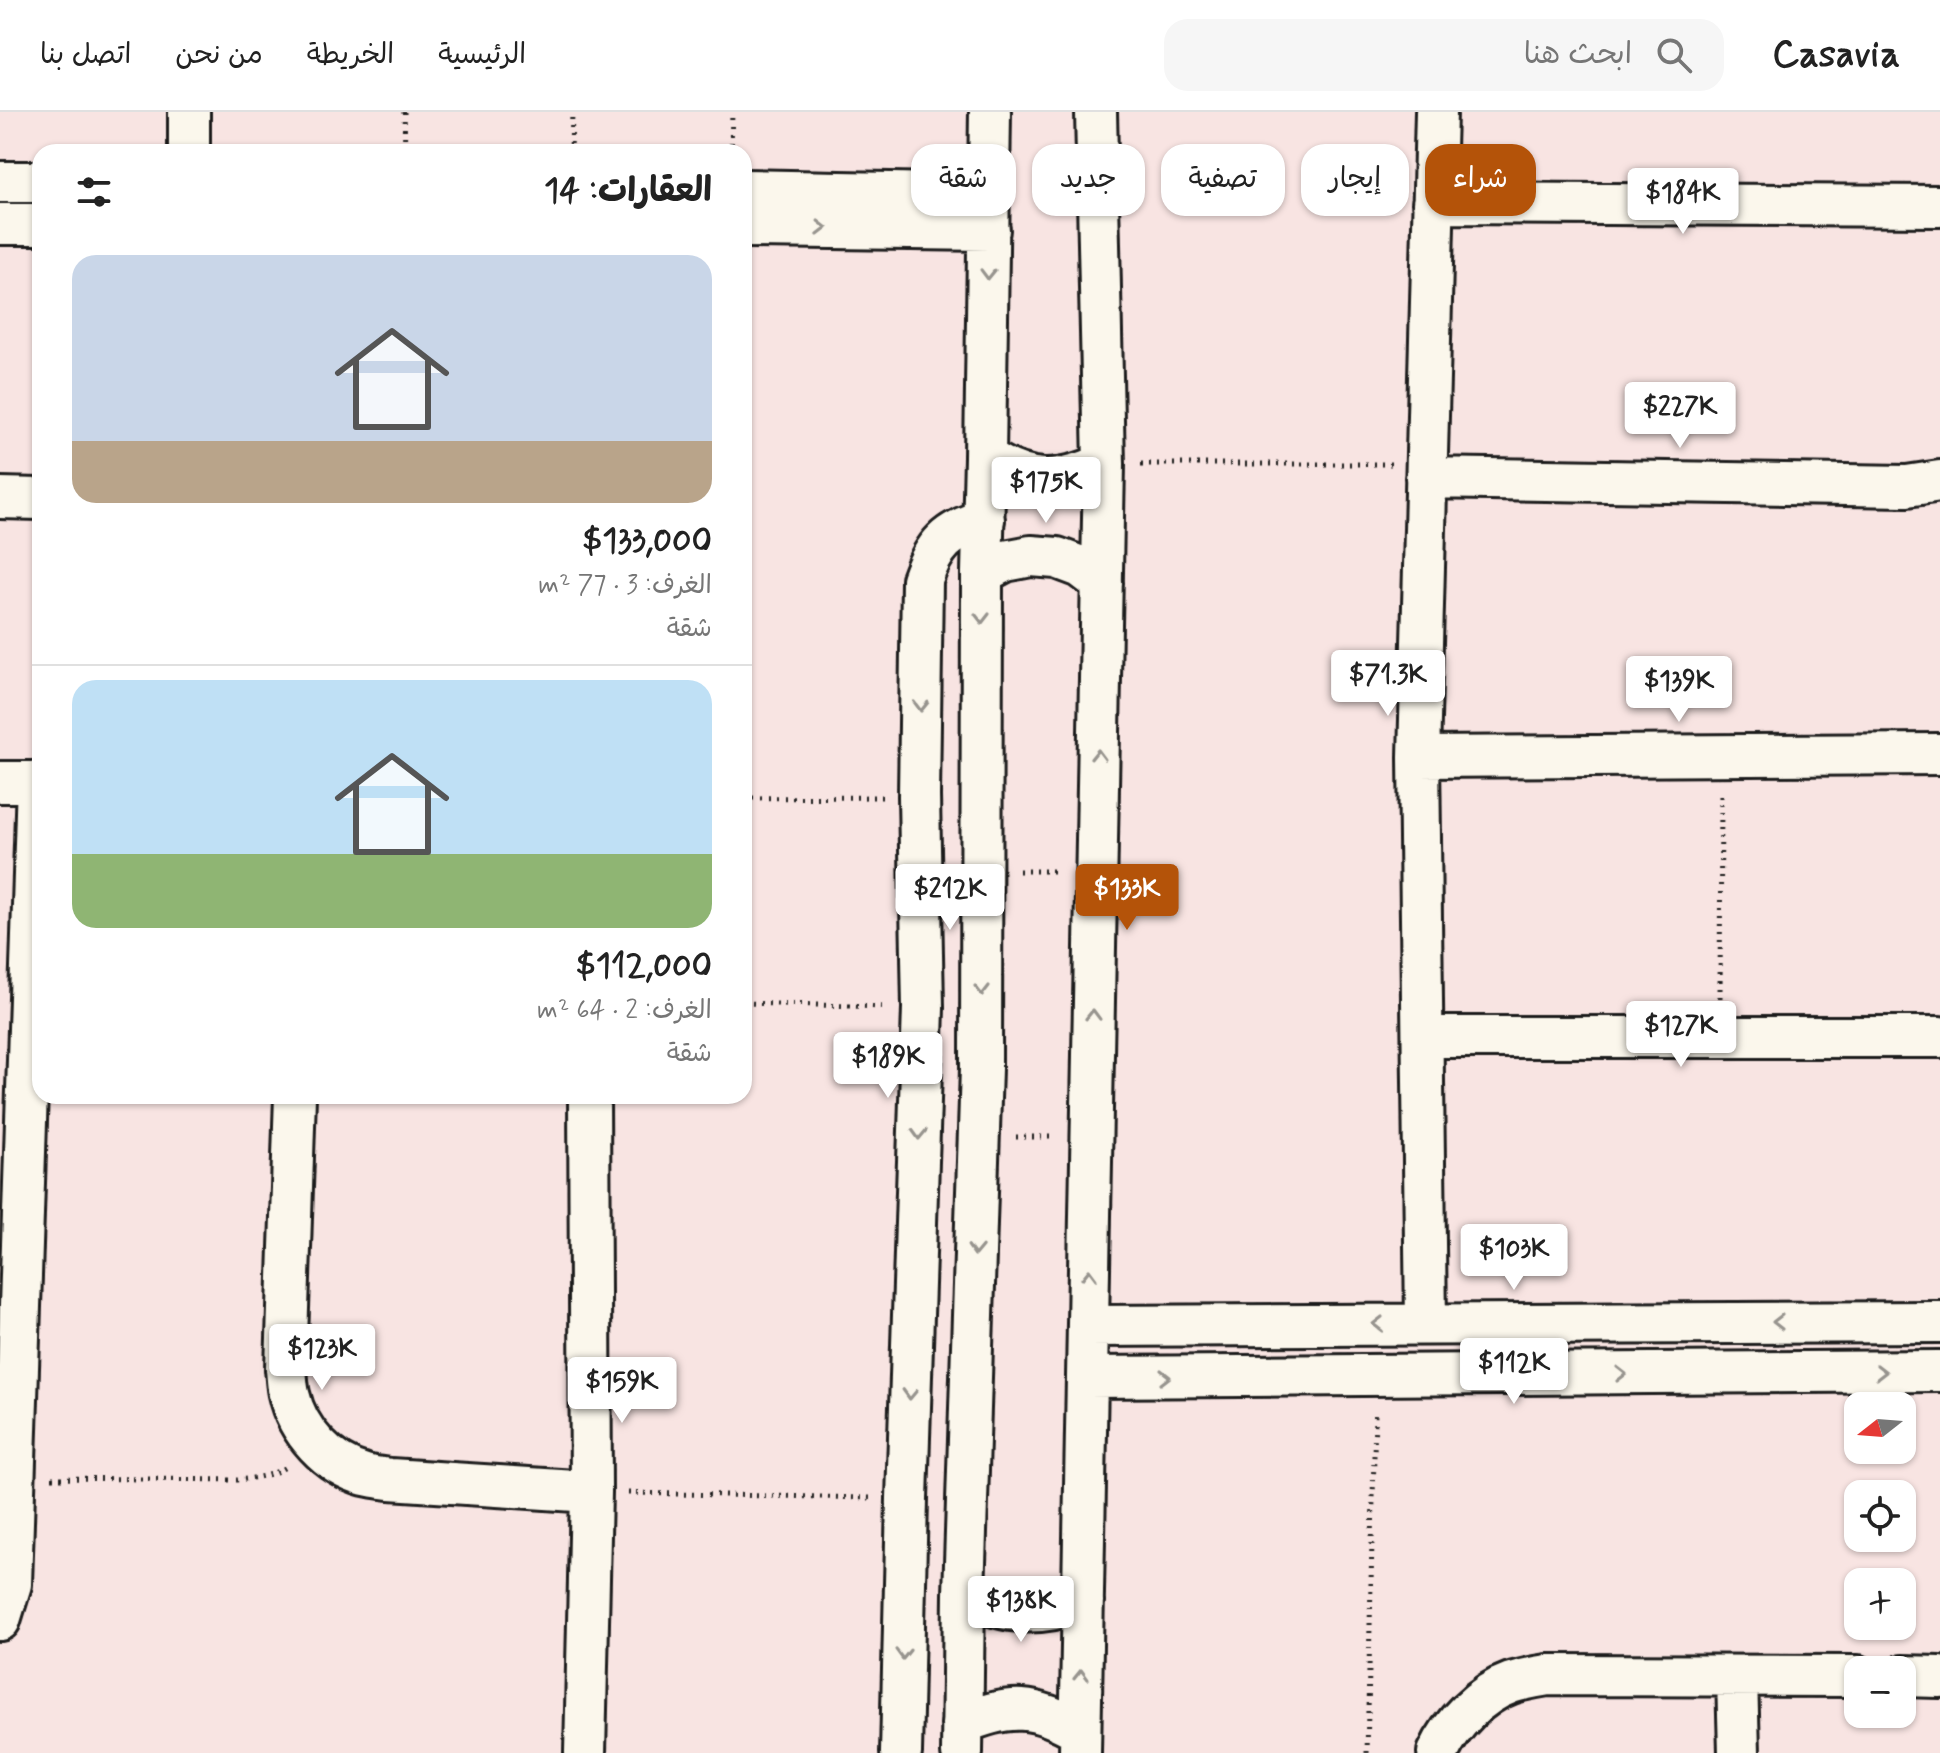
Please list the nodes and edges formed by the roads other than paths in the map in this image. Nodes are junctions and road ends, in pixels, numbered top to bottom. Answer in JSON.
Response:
{"nodes":[{"id":1,"x":189,"y":112,"type":"edge"},
{"id":2,"x":990,"y":112,"type":"edge"},
{"id":3,"x":1096,"y":112,"type":"edge"},
{"id":4,"x":1436,"y":112,"type":"edge"},
{"id":5,"x":189,"y":144,"type":"edge"},
{"id":6,"x":990,"y":144,"type":"edge"},
{"id":7,"x":1435,"y":144,"type":"edge"},
{"id":8,"x":0,"y":182,"type":"edge"},
{"id":9,"x":32,"y":182,"type":"edge"},
{"id":10,"x":752,"y":191,"type":"edge"},
{"id":11,"x":1536,"y":204,"type":"edge"},
{"id":12,"x":911,"y":205,"type":"edge"},
{"id":13,"x":1940,"y":206,"type":"edge"},
{"id":14,"x":924,"y":216,"type":"edge"},
{"id":15,"x":989,"y":216,"type":"edge"},
{"id":16,"x":1433,"y":216,"type":"edge"},
{"id":17,"x":0,"y":224,"type":"edge"},
{"id":18,"x":32,"y":224,"type":"edge"},
{"id":19,"x":752,"y":227,"type":"edge"},
{"id":20,"x":985,"y":457,"type":"junction"},
{"id":21,"x":1104,"y":464,"type":"junction"},
{"id":22,"x":1427,"y":471,"type":"junction"},
{"id":23,"x":1940,"y":481,"type":"edge"},
{"id":24,"x":0,"y":498,"type":"edge"},
{"id":25,"x":32,"y":499,"type":"edge"},
{"id":26,"x":984,"y":520,"type":"junction"},
{"id":27,"x":982,"y":573,"type":"junction"},
{"id":28,"x":1102,"y":583,"type":"junction"},
{"id":29,"x":1940,"y":754,"type":"edge"},
{"id":30,"x":1419,"y":757,"type":"junction"},
{"id":31,"x":26,"y":782,"type":"edge"},
{"id":32,"x":1423,"y":1037,"type":"junction"},
{"id":33,"x":1940,"y":1037,"type":"edge"},
{"id":34,"x":295,"y":1104,"type":"edge"},
{"id":35,"x":589,"y":1104,"type":"edge"},
{"id":36,"x":1940,"y":1322,"type":"edge"},
{"id":37,"x":1426,"y":1324,"type":"junction"},
{"id":38,"x":1088,"y":1326,"type":"junction"},
{"id":39,"x":1940,"y":1371,"type":"edge"},
{"id":40,"x":1087,"y":1377,"type":"junction"},
{"id":41,"x":591,"y":1492,"type":"junction"},
{"id":42,"x":964,"y":1594,"type":"junction"},
{"id":43,"x":1083,"y":1601,"type":"junction"},
{"id":44,"x":0,"y":1620,"type":"edge"},
{"id":45,"x":1737,"y":1676,"type":"junction"},
{"id":46,"x":1844,"y":1676,"type":"edge"},
{"id":47,"x":1916,"y":1676,"type":"edge"},
{"id":48,"x":1940,"y":1677,"type":"edge"},
{"id":49,"x":962,"y":1738,"type":"edge"},
{"id":50,"x":1080,"y":1742,"type":"edge"},
{"id":51,"x":585,"y":1753,"type":"edge"},
{"id":52,"x":901,"y":1753,"type":"edge"},
{"id":53,"x":1438,"y":1753,"type":"edge"},
{"id":54,"x":1739,"y":1753,"type":"edge"}],
"edges":[{"from":1,"to":5,"type":"street"},
{"from":2,"to":6,"type":"street"},
{"from":3,"to":21,"type":"street"},
{"from":4,"to":7,"type":"street"},
{"from":8,"to":9,"type":"street"},
{"from":10,"to":12,"type":"street"},
{"from":11,"to":13,"type":"street"},
{"from":19,"to":14,"type":"street","one_way":true},
{"from":15,"to":20,"type":"street","one_way":true},
{"from":16,"to":22,"type":"street"},
{"from":17,"to":18,"type":"street"},
{"from":20,"to":21,"type":"street"},
{"from":20,"to":26,"type":"street"},
{"from":21,"to":28,"type":"street"},
{"from":22,"to":23,"type":"street"},
{"from":22,"to":30,"type":"street"},
{"from":24,"to":25,"type":"street"},
{"from":26,"to":27,"type":"street"},
{"from":26,"to":52,"type":"street","one_way":true},
{"from":27,"to":28,"type":"street"},
{"from":27,"to":42,"type":"street","one_way":true},
{"from":38,"to":28,"type":"street","one_way":true},
{"from":29,"to":30,"type":"street"},
{"from":30,"to":32,"type":"street"},
{"from":31,"to":44,"type":"street"},
{"from":32,"to":33,"type":"street"},
{"from":32,"to":37,"type":"street"},
{"from":34,"to":41,"type":"street"},
{"from":35,"to":41,"type":"street"},
{"from":36,"to":37,"type":"street","one_way":true},
{"from":37,"to":38,"type":"street","one_way":true},
{"from":38,"to":40,"type":"street"},
{"from":40,"to":39,"type":"street","one_way":true},
{"from":40,"to":43,"type":"street"},
{"from":41,"to":51,"type":"street"},
{"from":42,"to":43,"type":"street"},
{"from":42,"to":49,"type":"street"},
{"from":50,"to":43,"type":"street","one_way":true},
{"from":45,"to":46,"type":"street"},
{"from":45,"to":53,"type":"street"},
{"from":45,"to":54,"type":"street"},
{"from":47,"to":48,"type":"street"},
{"from":49,"to":50,"type":"street"}]}
